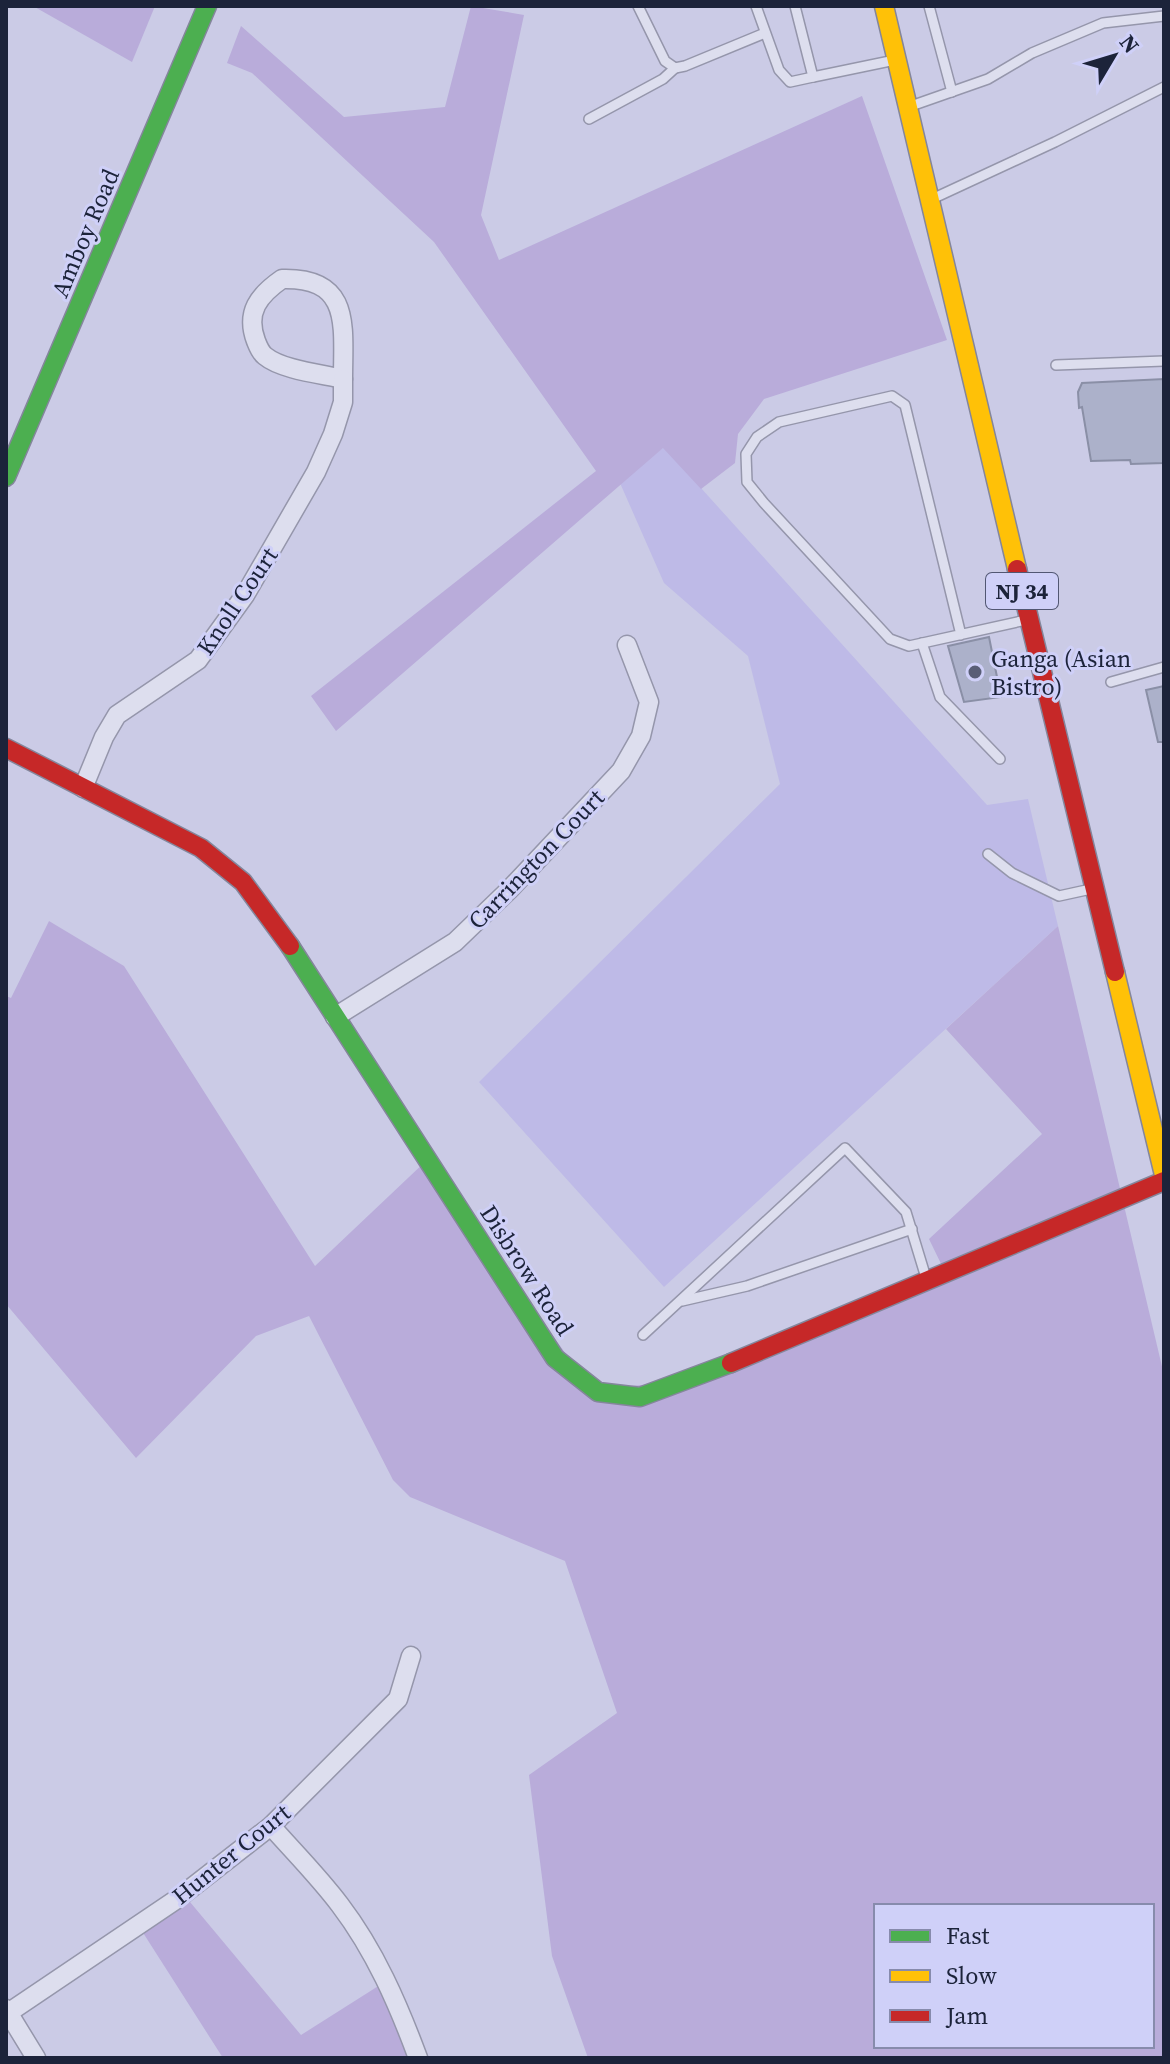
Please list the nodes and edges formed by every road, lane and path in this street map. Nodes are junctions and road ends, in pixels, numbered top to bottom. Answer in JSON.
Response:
{"nodes":[{"id":1,"x":207,"y":6,"type":"edge"},
{"id":2,"x":638,"y":6,"type":"edge"},
{"id":3,"x":756,"y":6,"type":"edge"},
{"id":4,"x":795,"y":6,"type":"edge"},
{"id":5,"x":929,"y":6,"type":"edge"},
{"id":6,"x":889,"y":7,"type":"edge"},
{"id":7,"x":1164,"y":16,"type":"edge"},
{"id":8,"x":765,"y":33,"type":"junction"},
{"id":9,"x":897,"y":60,"type":"junction"},
{"id":10,"x":675,"y":68,"type":"junction"},
{"id":11,"x":813,"y":77,"type":"junction"},
{"id":12,"x":1164,"y":87,"type":"edge"},
{"id":13,"x":952,"y":92,"type":"junction"},
{"id":14,"x":908,"y":107,"type":"junction"},
{"id":15,"x":589,"y":119,"type":"dead end"},
{"id":16,"x":929,"y":200,"type":"junction"},
{"id":17,"x":1164,"y":361,"type":"edge"},
{"id":18,"x":1056,"y":365,"type":"dead end"},
{"id":19,"x":343,"y":379,"type":"junction"},
{"id":20,"x":6,"y":477,"type":"edge"},
{"id":21,"x":1029,"y":619,"type":"junction"},
{"id":22,"x":961,"y":635,"type":"junction"},
{"id":23,"x":922,"y":643,"type":"junction"},
{"id":24,"x":627,"y":645,"type":"dead end"},
{"id":25,"x":1164,"y":667,"type":"edge"},
{"id":26,"x":1111,"y":682,"type":"dead end"},
{"id":27,"x":6,"y":748,"type":"edge"},
{"id":28,"x":1000,"y":759,"type":"dead end"},
{"id":29,"x":83,"y":788,"type":"junction"},
{"id":30,"x":988,"y":854,"type":"dead end"},
{"id":31,"x":1094,"y":888,"type":"junction"},
{"id":32,"x":335,"y":1017,"type":"junction"},
{"id":33,"x":1164,"y":1178,"type":"edge"},
{"id":34,"x":912,"y":1229,"type":"junction"},
{"id":35,"x":927,"y":1281,"type":"junction"},
{"id":36,"x":679,"y":1302,"type":"junction"},
{"id":37,"x":643,"y":1335,"type":"dead end"},
{"id":38,"x":411,"y":1656,"type":"dead end"},
{"id":39,"x":271,"y":1826,"type":"junction"},
{"id":40,"x":7,"y":2011,"type":"edge"},
{"id":41,"x":36,"y":2058,"type":"edge"},
{"id":42,"x":418,"y":2058,"type":"edge"}],
"edges":[{"from":1,"to":20,"type":"street","name":"Amboy Road"},
{"from":2,"to":10,"type":"lane"},
{"from":3,"to":8,"type":"lane"},
{"from":4,"to":11,"type":"lane"},
{"from":5,"to":13,"type":"lane"},
{"from":6,"to":9,"type":"street","number":"NJ 34"},
{"from":7,"to":13,"type":"lane"},
{"from":8,"to":10,"type":"lane"},
{"from":8,"to":11,"type":"lane"},
{"from":9,"to":11,"type":"lane"},
{"from":9,"to":14,"type":"street","number":"NJ 34"},
{"from":10,"to":15,"type":"lane"},
{"from":12,"to":16,"type":"lane"},
{"from":13,"to":14,"type":"lane"},
{"from":14,"to":16,"type":"street","number":"NJ 34"},
{"from":16,"to":21,"type":"street","number":"NJ 34"},
{"from":17,"to":18,"type":"lane"},
{"from":19,"to":19,"type":"street","name":"Knoll Court"},
{"from":19,"to":29,"type":"street","name":"Knoll Court"},
{"from":21,"to":22,"type":"lane"},
{"from":21,"to":31,"type":"street","number":"NJ 34"},
{"from":22,"to":23,"type":"lane"},
{"from":22,"to":23,"type":"lane"},
{"from":23,"to":28,"type":"lane"},
{"from":24,"to":32,"type":"street","name":"Carrington Court"},
{"from":25,"to":26,"type":"lane"},
{"from":27,"to":29,"type":"street","name":"Disbrow Road"},
{"from":29,"to":32,"type":"street","name":"Disbrow Road"},
{"from":30,"to":31,"type":"lane"},
{"from":31,"to":33,"type":"street","number":"NJ 34"},
{"from":32,"to":35,"type":"street","name":"Disbrow Road"},
{"from":33,"to":35,"type":"street","name":"Disbrow Road"},
{"from":34,"to":35,"type":"lane"},
{"from":34,"to":36,"type":"lane"},
{"from":34,"to":36,"type":"lane"},
{"from":36,"to":37,"type":"lane"},
{"from":38,"to":39,"type":"street","name":"Hunter Court"},
{"from":39,"to":40,"type":"street","name":"Hunter Court"},
{"from":39,"to":42,"type":"street"},
{"from":40,"to":41,"type":"street"}]}
